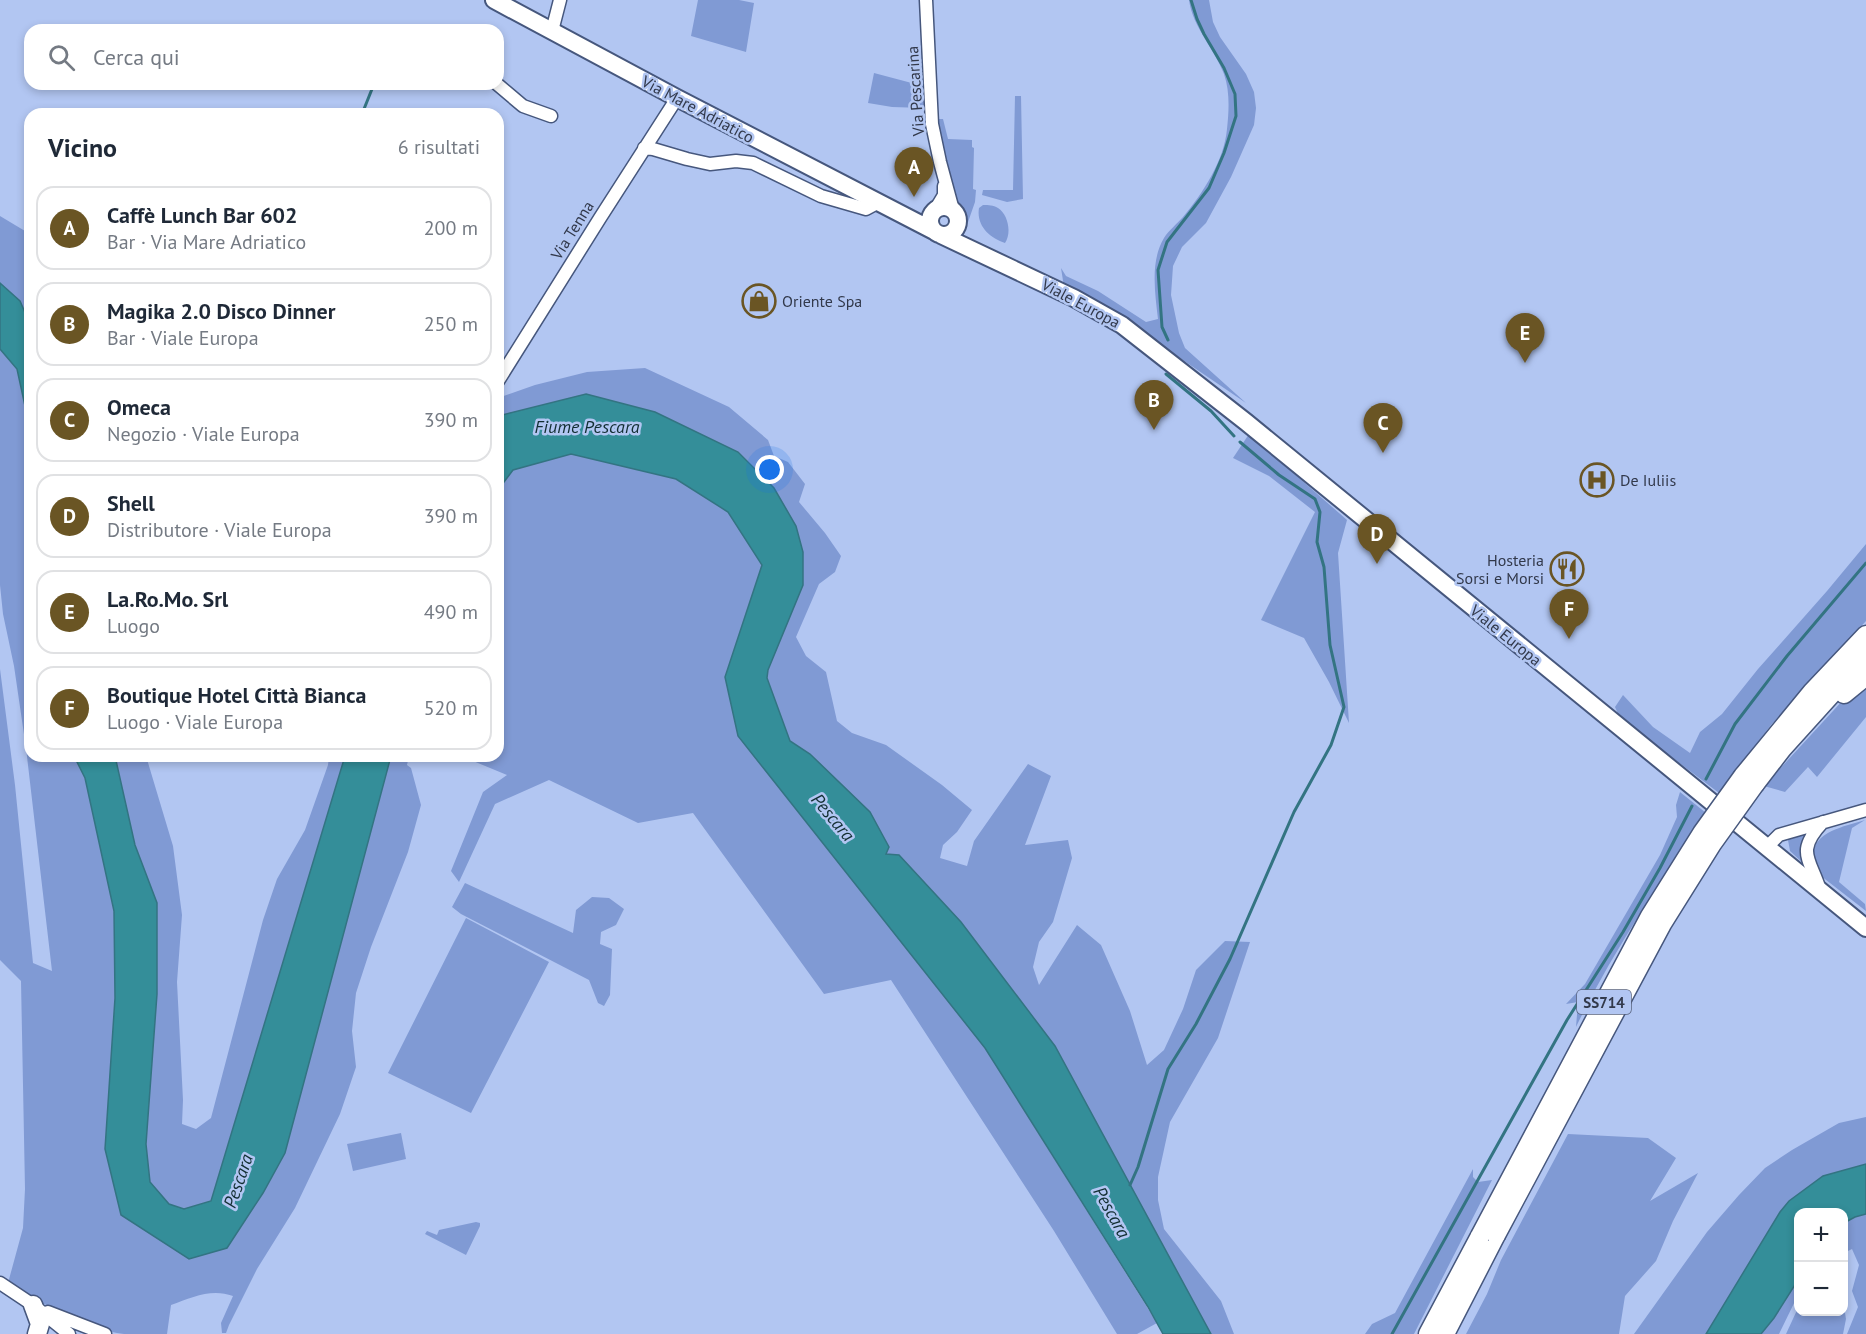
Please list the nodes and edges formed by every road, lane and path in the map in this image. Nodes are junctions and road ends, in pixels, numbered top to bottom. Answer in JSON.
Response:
{"nodes":[{"id":1,"x":494,"y":0,"type":"edge"},
{"id":2,"x":560,"y":0,"type":"edge"},
{"id":3,"x":926,"y":0,"type":"edge"},
{"id":4,"x":552,"y":31,"type":"junction"},
{"id":5,"x":504,"y":90,"type":"edge"},
{"id":6,"x":677,"y":98,"type":"junction"},
{"id":7,"x":550,"y":116,"type":"dead end"},
{"id":8,"x":644,"y":148,"type":"junction"},
{"id":9,"x":944,"y":178,"type":"junction"},
{"id":10,"x":879,"y":202,"type":"junction"},
{"id":11,"x":934,"y":212,"type":"junction"},
{"id":12,"x":956,"y":214,"type":"junction"},
{"id":13,"x":904,"y":215,"type":"junction"},
{"id":14,"x":938,"y":233,"type":"junction"},
{"id":15,"x":987,"y":257,"type":"junction"},
{"id":16,"x":504,"y":371,"type":"edge"},
{"id":17,"x":1866,"y":634,"type":"edge"},
{"id":18,"x":1866,"y":656,"type":"edge"},
{"id":19,"x":1866,"y":676,"type":"edge"},
{"id":20,"x":1813,"y":714,"type":"junction"},
{"id":21,"x":1749,"y":780,"type":"junction"},
{"id":22,"x":1866,"y":810,"type":"edge"},
{"id":23,"x":1823,"y":822,"type":"junction"},
{"id":24,"x":1767,"y":848,"type":"junction"},
{"id":25,"x":1820,"y":891,"type":"junction"},
{"id":26,"x":1866,"y":928,"type":"edge"},
{"id":27,"x":0,"y":1283,"type":"edge"},
{"id":28,"x":33,"y":1305,"type":"junction"},
{"id":29,"x":37,"y":1334,"type":"edge"},
{"id":30,"x":69,"y":1334,"type":"edge"},
{"id":31,"x":105,"y":1334,"type":"edge"},
{"id":32,"x":1428,"y":1334,"type":"edge"},
{"id":33,"x":1445,"y":1334,"type":"edge"}],
"edges":[{"from":1,"to":4,"type":"main road","name":"Via Mare Adriatico"},
{"from":2,"to":4,"type":"street"},
{"from":3,"to":9,"type":"street","name":"Via Pescarina"},
{"from":4,"to":6,"type":"main road","name":"Via Mare Adriatico"},
{"from":5,"to":7,"type":"street"},
{"from":6,"to":8,"type":"street","name":"Via Tenna"},
{"from":6,"to":10,"type":"main road","name":"Via Mare Adriatico"},
{"from":8,"to":10,"type":"street"},
{"from":8,"to":16,"type":"street","name":"Via Tenna"},
{"from":9,"to":11,"type":"street","name":"Via Pescarina"},
{"from":9,"to":12,"type":"street","name":"Via Pescarina"},
{"from":10,"to":13,"type":"main road","name":"Via Mare Adriatico"},
{"from":11,"to":12,"type":"main road"},
{"from":11,"to":13,"type":"main road"},
{"from":11,"to":14,"type":"main road"},
{"from":12,"to":14,"type":"main road"},
{"from":12,"to":15,"type":"main road","name":"Viale Europa"},
{"from":13,"to":14,"type":"main road","name":"Via Mare Adriatico"},
{"from":14,"to":15,"type":"main road","name":"Viale Europa"},
{"from":15,"to":24,"type":"main road","name":"Viale Europa"},
{"from":17,"to":21,"type":"highway","number":"SS714"},
{"from":18,"to":20,"type":"highway","number":"SS714"},
{"from":19,"to":20,"type":"highway"},
{"from":20,"to":21,"type":"highway","number":"SS714"},
{"from":21,"to":32,"type":"highway","number":"SS714","bridge":true},
{"from":21,"to":33,"type":"highway","number":"SS714","bridge":true},
{"from":22,"to":23,"type":"street"},
{"from":23,"to":24,"type":"street"},
{"from":23,"to":25,"type":"street"},
{"from":24,"to":25,"type":"main road","name":"Viale Europa"},
{"from":25,"to":26,"type":"main road","name":"Viale Europa"},
{"from":27,"to":28,"type":"street"},
{"from":28,"to":29,"type":"highway"},
{"from":28,"to":30,"type":"street"},
{"from":28,"to":31,"type":"street"}]}
